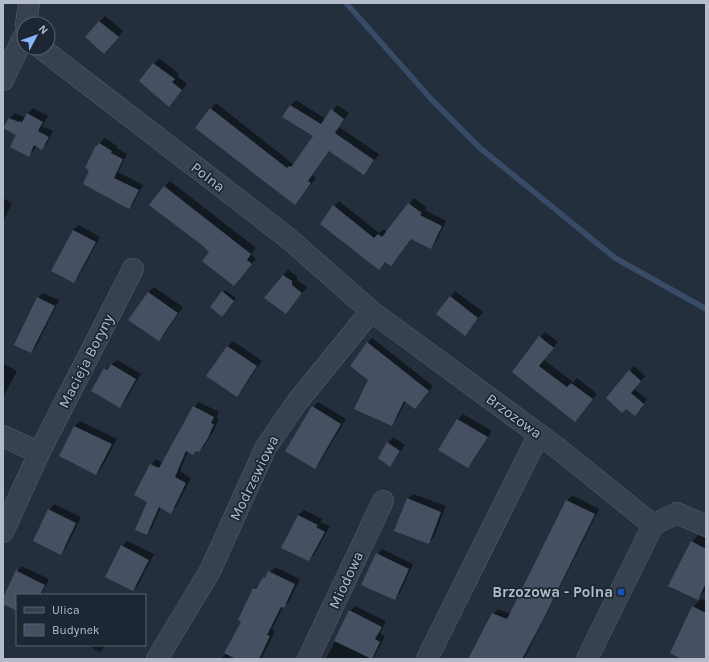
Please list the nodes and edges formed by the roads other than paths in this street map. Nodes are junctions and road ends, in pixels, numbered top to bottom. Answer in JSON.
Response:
{"nodes":[{"id":1,"x":29,"y":3,"type":"edge"},
{"id":2,"x":27,"y":16,"type":"edge"},
{"id":3,"x":16,"y":53,"type":"edge"},
{"id":4,"x":51,"y":56,"type":"edge"},
{"id":5,"x":3,"y":80,"type":"edge"},
{"id":6,"x":133,"y":269,"type":"dead end"},
{"id":7,"x":371,"y":311,"type":"junction"},
{"id":8,"x":539,"y":434,"type":"junction"},
{"id":9,"x":3,"y":436,"type":"edge"},
{"id":10,"x":39,"y":453,"type":"junction"},
{"id":11,"x":383,"y":501,"type":"dead end"},
{"id":12,"x":653,"y":525,"type":"junction"},
{"id":13,"x":706,"y":526,"type":"edge"},
{"id":14,"x":3,"y":532,"type":"edge"},
{"id":15,"x":157,"y":659,"type":"edge"},
{"id":16,"x":308,"y":659,"type":"edge"},
{"id":17,"x":427,"y":659,"type":"edge"},
{"id":18,"x":587,"y":659,"type":"edge"}],
"edges":[{"from":1,"to":2,"type":"street"},
{"from":3,"to":5,"type":"street"},
{"from":4,"to":7,"type":"street","name":"Polna"},
{"from":6,"to":10,"type":"street","name":"Macieja Boryny"},
{"from":7,"to":8,"type":"street","name":"Brzozowa"},
{"from":7,"to":15,"type":"street","name":"Modrzewiowa"},
{"from":8,"to":12,"type":"street","name":"Brzozowa"},
{"from":8,"to":17,"type":"street"},
{"from":9,"to":10,"type":"street"},
{"from":10,"to":14,"type":"street","name":"Macieja Boryny"},
{"from":11,"to":16,"type":"street","name":"Miodowa"},
{"from":12,"to":13,"type":"street"},
{"from":12,"to":18,"type":"street"}]}
